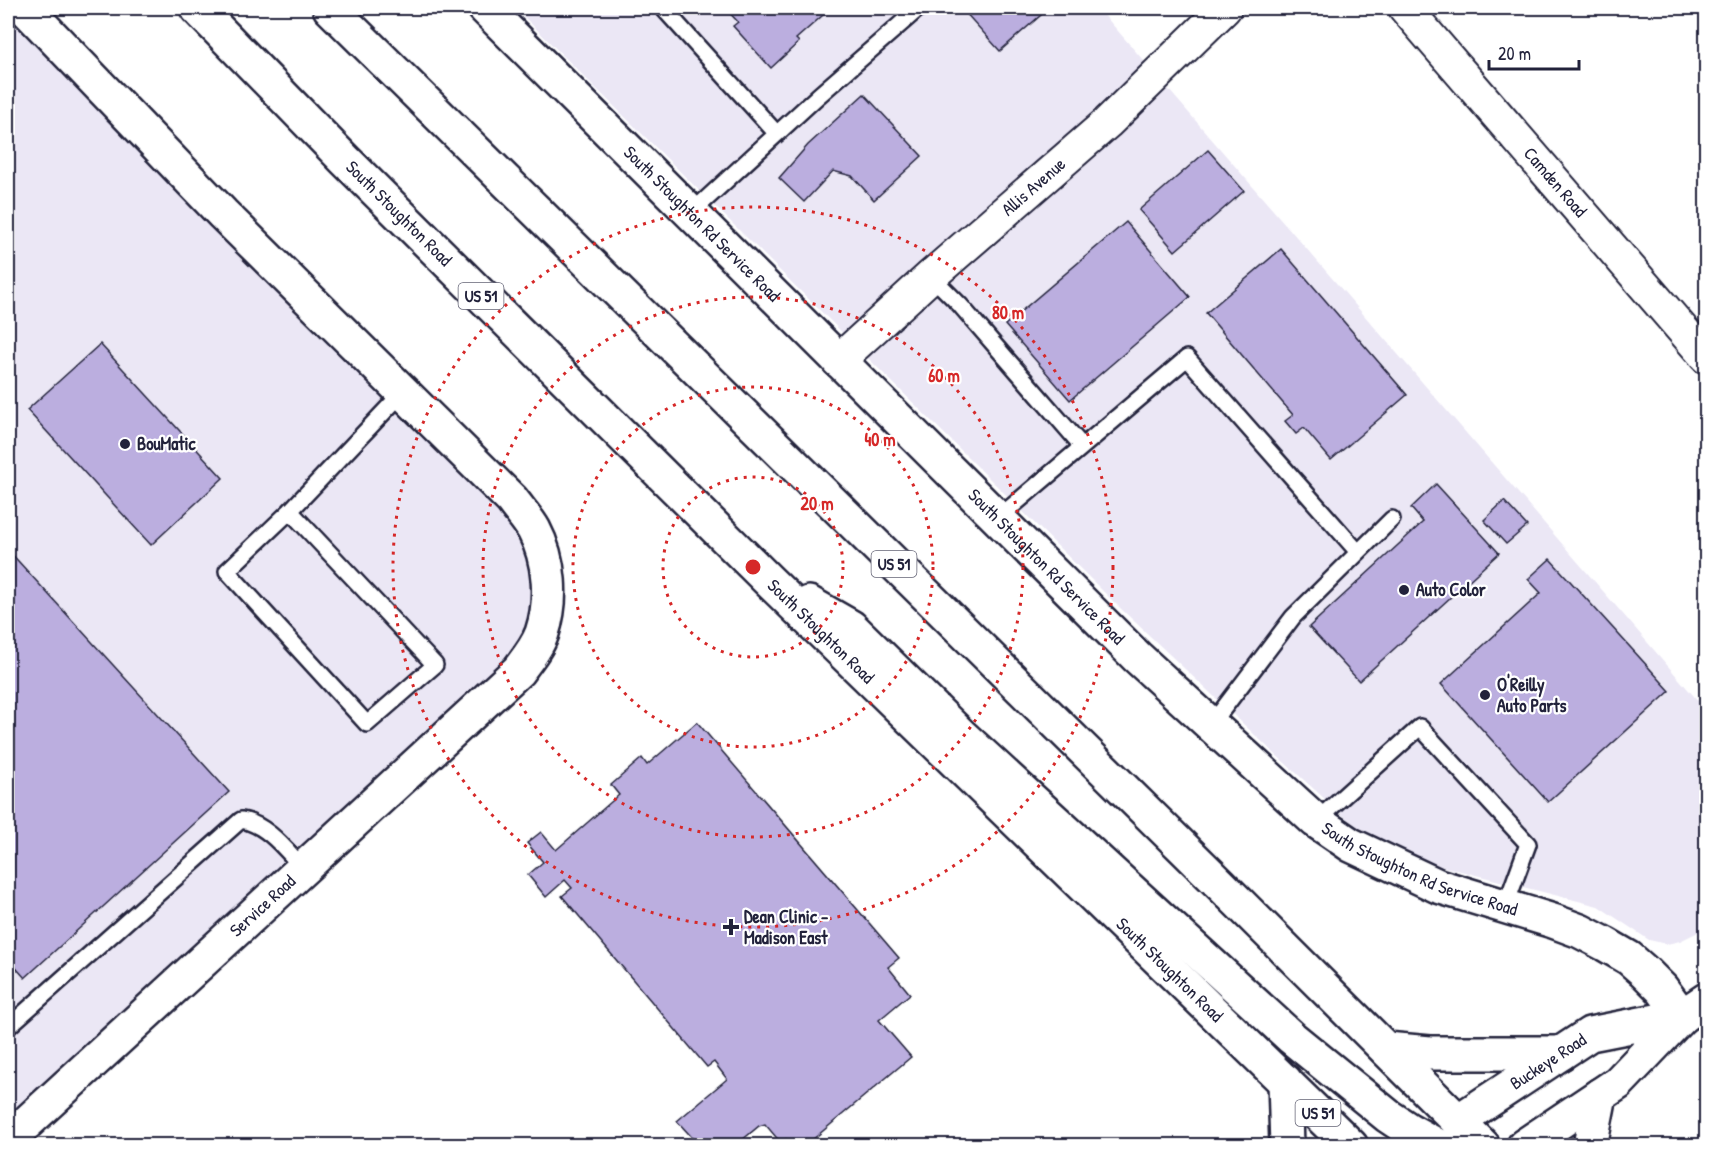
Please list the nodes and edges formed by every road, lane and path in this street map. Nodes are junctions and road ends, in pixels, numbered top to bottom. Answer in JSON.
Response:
{"nodes":[{"id":1,"x":25,"y":8,"type":"edge"},
{"id":2,"x":197,"y":8,"type":"edge"},
{"id":3,"x":330,"y":8,"type":"edge"},
{"id":4,"x":485,"y":8,"type":"edge"},
{"id":5,"x":663,"y":8,"type":"edge"},
{"id":6,"x":919,"y":8,"type":"edge"},
{"id":7,"x":1225,"y":8,"type":"edge"},
{"id":8,"x":1405,"y":8,"type":"edge"},
{"id":9,"x":777,"y":134,"type":"junction"},
{"id":10,"x":691,"y":213,"type":"junction"},
{"id":11,"x":931,"y":276,"type":"junction"},
{"id":12,"x":1707,"y":357,"type":"edge"},
{"id":13,"x":838,"y":361,"type":"junction"},
{"id":14,"x":403,"y":392,"type":"junction"},
{"id":15,"x":1082,"y":446,"type":"junction"},
{"id":16,"x":290,"y":512,"type":"junction"},
{"id":17,"x":998,"y":519,"type":"junction"},
{"id":18,"x":1392,"y":519,"type":"dead end"},
{"id":19,"x":1358,"y":552,"type":"junction"},
{"id":20,"x":768,"y":580,"type":"junction"},
{"id":21,"x":1211,"y":725,"type":"junction"},
{"id":22,"x":1316,"y":821,"type":"junction"},
{"id":23,"x":303,"y":868,"type":"junction"},
{"id":24,"x":1504,"y":907,"type":"junction"},
{"id":25,"x":1694,"y":1008,"type":"edge"},
{"id":26,"x":8,"y":1027,"type":"edge"},
{"id":27,"x":1386,"y":1049,"type":"junction"},
{"id":28,"x":1561,"y":1053,"type":"junction"},
{"id":29,"x":1285,"y":1081,"type":"junction"},
{"id":30,"x":1600,"y":1095,"type":"junction"},
{"id":31,"x":1448,"y":1133,"type":"edge"},
{"id":32,"x":8,"y":1140,"type":"edge"},
{"id":33,"x":1287,"y":1146,"type":"edge"},
{"id":34,"x":1351,"y":1146,"type":"edge"},
{"id":35,"x":1482,"y":1146,"type":"edge"},
{"id":36,"x":1524,"y":1146,"type":"edge"},
{"id":37,"x":1590,"y":1146,"type":"edge"}],
"edges":[{"from":1,"to":14,"type":"main road"},
{"from":2,"to":20,"type":"main road","name":"South Stoughton Road","number":"US 51"},
{"from":3,"to":27,"type":"main road","number":"US 51"},
{"from":4,"to":10,"type":"main road","name":"South Stoughton Rd Service Road"},
{"from":5,"to":9,"type":"lane"},
{"from":6,"to":9,"type":"lane"},
{"from":7,"to":11,"type":"street","name":"Allis Avenue"},
{"from":8,"to":12,"type":"street","name":"Camden Road"},
{"from":9,"to":10,"type":"lane"},
{"from":10,"to":13,"type":"main road","name":"South Stoughton Rd Service Road"},
{"from":11,"to":13,"type":"street","name":"Allis Avenue"},
{"from":11,"to":15,"type":"lane"},
{"from":13,"to":17,"type":"main road","name":"South Stoughton Rd Service Road"},
{"from":14,"to":16,"type":"lane"},
{"from":14,"to":23,"type":"main road","name":"Service Road"},
{"from":15,"to":17,"type":"lane"},
{"from":15,"to":19,"type":"lane"},
{"from":16,"to":16,"type":"lane"},
{"from":17,"to":21,"type":"main road","name":"South Stoughton Rd Service Road"},
{"from":18,"to":19,"type":"lane"},
{"from":19,"to":21,"type":"lane"},
{"from":20,"to":29,"type":"main road","name":"South Stoughton Road","number":"US 51"},
{"from":20,"to":31,"type":"main road"},
{"from":21,"to":22,"type":"main road","name":"South Stoughton Rd Service Road"},
{"from":22,"to":24,"type":"main road","name":"South Stoughton Rd Service Road"},
{"from":22,"to":24,"type":"lane"},
{"from":23,"to":26,"type":"lane"},
{"from":23,"to":32,"type":"main road","name":"Service Road"},
{"from":24,"to":25,"type":"main road","name":"South Stoughton Rd Service Road"},
{"from":25,"to":28,"type":"main road","name":"Buckeye Road"},
{"from":25,"to":30,"type":"main road"},
{"from":27,"to":28,"type":"main road"},
{"from":27,"to":31,"type":"main road","number":"US 51"},
{"from":28,"to":31,"type":"main road","name":"Buckeye Road"},
{"from":29,"to":33,"type":"main road"},
{"from":29,"to":34,"type":"main road","name":"South Stoughton Road","number":"US 51"},
{"from":30,"to":36,"type":"main road"},
{"from":30,"to":37,"type":"main road"},
{"from":31,"to":35,"type":"main road","number":"US 51"}]}
